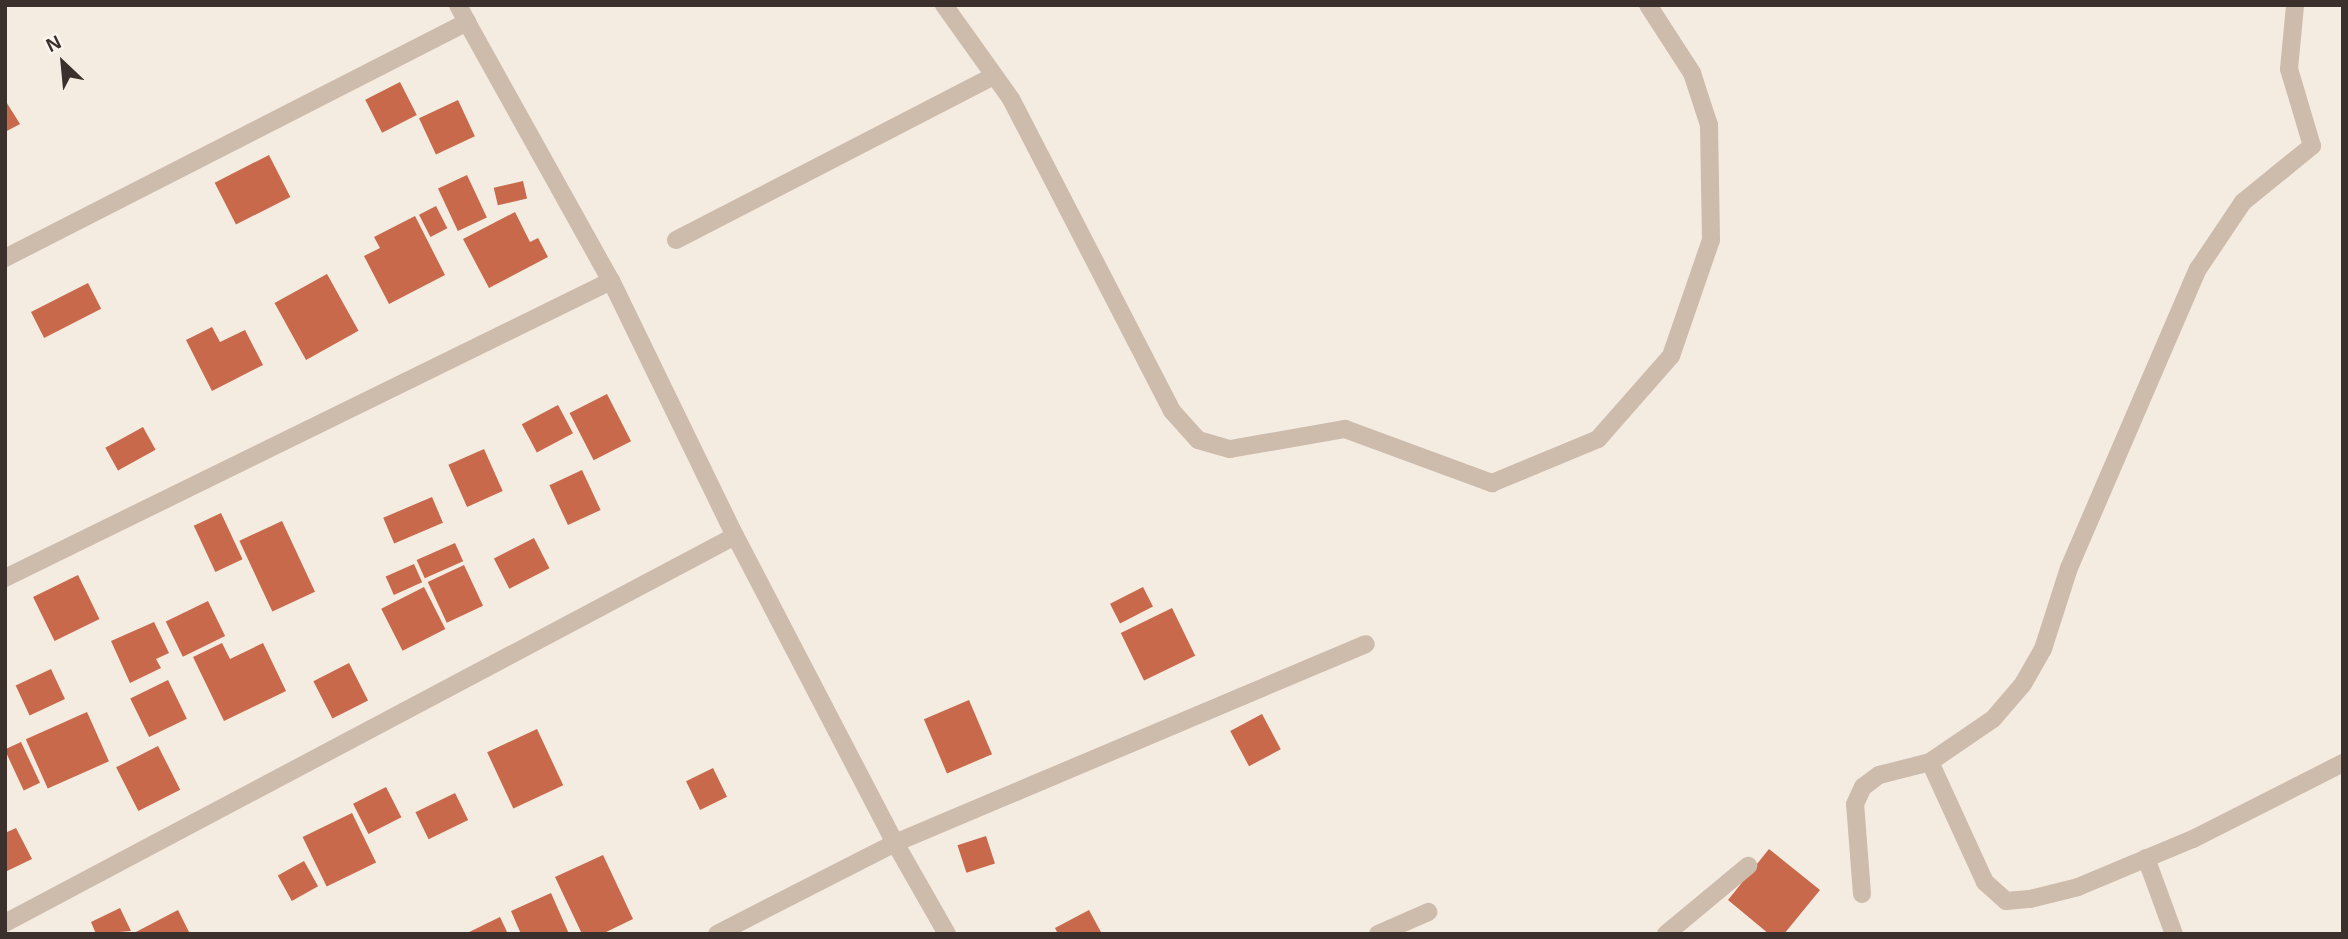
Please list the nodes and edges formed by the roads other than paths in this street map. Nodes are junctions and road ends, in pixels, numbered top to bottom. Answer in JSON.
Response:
{"nodes":[{"id":1,"x":458,"y":5,"type":"edge"},
{"id":2,"x":944,"y":5,"type":"edge"},
{"id":3,"x":1648,"y":5,"type":"edge"},
{"id":4,"x":2295,"y":5,"type":"edge"},
{"id":5,"x":467,"y":22,"type":"junction"},
{"id":6,"x":995,"y":76,"type":"junction"},
{"id":7,"x":676,"y":240,"type":"dead end"},
{"id":8,"x":5,"y":258,"type":"edge"},
{"id":9,"x":611,"y":281,"type":"junction"},
{"id":10,"x":735,"y":536,"type":"junction"},
{"id":11,"x":5,"y":578,"type":"edge"},
{"id":12,"x":1366,"y":644,"type":"dead end"},
{"id":13,"x":1930,"y":762,"type":"junction"},
{"id":14,"x":2343,"y":764,"type":"edge"},
{"id":15,"x":894,"y":843,"type":"junction"},
{"id":16,"x":2146,"y":858,"type":"junction"},
{"id":17,"x":1748,"y":866,"type":"dead end"},
{"id":18,"x":1862,"y":894,"type":"dead end"},
{"id":19,"x":1428,"y":912,"type":"dead end"},
{"id":20,"x":5,"y":923,"type":"edge"},
{"id":21,"x":717,"y":934,"type":"edge"},
{"id":22,"x":947,"y":934,"type":"edge"},
{"id":23,"x":1378,"y":934,"type":"edge"},
{"id":24,"x":1666,"y":934,"type":"edge"},
{"id":25,"x":2174,"y":934,"type":"edge"}],
"edges":[{"from":1,"to":5,"type":"street"},
{"from":2,"to":6,"type":"street"},
{"from":3,"to":6,"type":"street"},
{"from":4,"to":13,"type":"street"},
{"from":5,"to":8,"type":"street"},
{"from":5,"to":9,"type":"street"},
{"from":6,"to":7,"type":"street"},
{"from":9,"to":10,"type":"street"},
{"from":9,"to":11,"type":"street"},
{"from":10,"to":15,"type":"street"},
{"from":10,"to":20,"type":"street"},
{"from":12,"to":15,"type":"street"},
{"from":13,"to":16,"type":"street"},
{"from":13,"to":18,"type":"street"},
{"from":14,"to":16,"type":"street"},
{"from":15,"to":21,"type":"street"},
{"from":15,"to":22,"type":"street"},
{"from":16,"to":25,"type":"street"},
{"from":17,"to":24,"type":"street"},
{"from":19,"to":23,"type":"street"}]}
